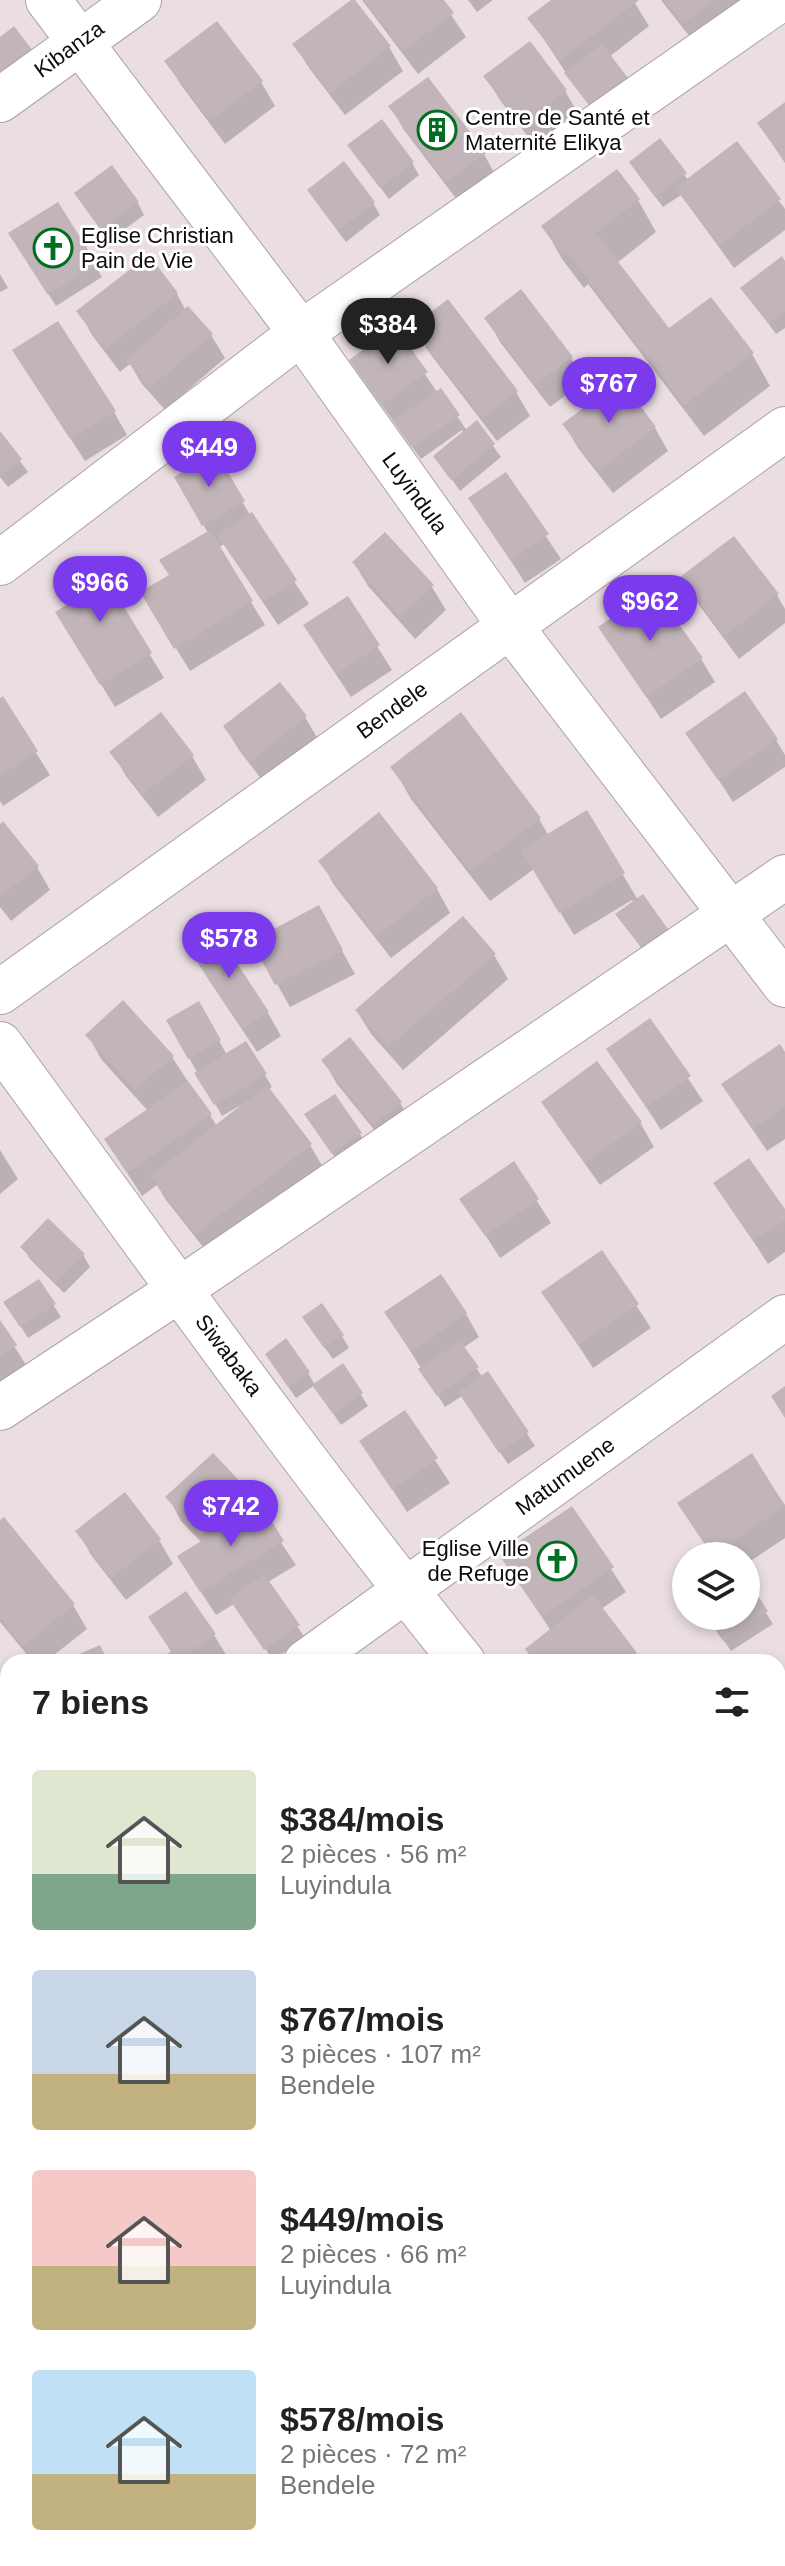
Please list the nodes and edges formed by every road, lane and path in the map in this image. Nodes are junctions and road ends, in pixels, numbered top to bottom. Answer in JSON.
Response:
{"nodes":[{"id":1,"x":48,"y":0,"type":"edge"},
{"id":2,"x":139,"y":0,"type":"edge"},
{"id":3,"x":779,"y":0,"type":"edge"},
{"id":4,"x":79,"y":42,"type":"junction"},
{"id":5,"x":0,"y":100,"type":"edge"},
{"id":6,"x":301,"y":333,"type":"junction"},
{"id":7,"x":785,"y":429,"type":"edge"},
{"id":8,"x":0,"y":563,"type":"edge"},
{"id":9,"x":510,"y":626,"type":"junction"},
{"id":10,"x":785,"y":877,"type":"edge"},
{"id":11,"x":730,"y":916,"type":"junction"},
{"id":12,"x":785,"y":985,"type":"edge"},
{"id":13,"x":0,"y":992,"type":"edge"},
{"id":14,"x":0,"y":1044,"type":"edge"},
{"id":15,"x":179,"y":1290,"type":"junction"},
{"id":16,"x":785,"y":1317,"type":"edge"},
{"id":17,"x":0,"y":1408,"type":"edge"},
{"id":18,"x":406,"y":1591,"type":"junction"},
{"id":19,"x":317,"y":1654,"type":"edge"},
{"id":20,"x":457,"y":1654,"type":"edge"}],
"edges":[{"from":1,"to":4,"type":"street","name":"Luyindula"},
{"from":2,"to":4,"type":"street","name":"Kibanza"},
{"from":3,"to":6,"type":"street"},
{"from":4,"to":5,"type":"street","name":"Kibanza"},
{"from":4,"to":6,"type":"street","name":"Luyindula"},
{"from":6,"to":8,"type":"street"},
{"from":6,"to":9,"type":"street","name":"Luyindula"},
{"from":7,"to":9,"type":"street","name":"Bendele"},
{"from":9,"to":11,"type":"street","name":"Luyindula"},
{"from":9,"to":13,"type":"street","name":"Bendele"},
{"from":10,"to":11,"type":"street"},
{"from":11,"to":12,"type":"street","name":"Luyindula"},
{"from":11,"to":15,"type":"street"},
{"from":14,"to":15,"type":"street","name":"Siwabaka"},
{"from":15,"to":17,"type":"street"},
{"from":15,"to":18,"type":"street","name":"Siwabaka"},
{"from":16,"to":18,"type":"street","name":"Matumuene"},
{"from":18,"to":19,"type":"street","name":"Matumuene"},
{"from":18,"to":20,"type":"street","name":"Siwabaka"}]}
